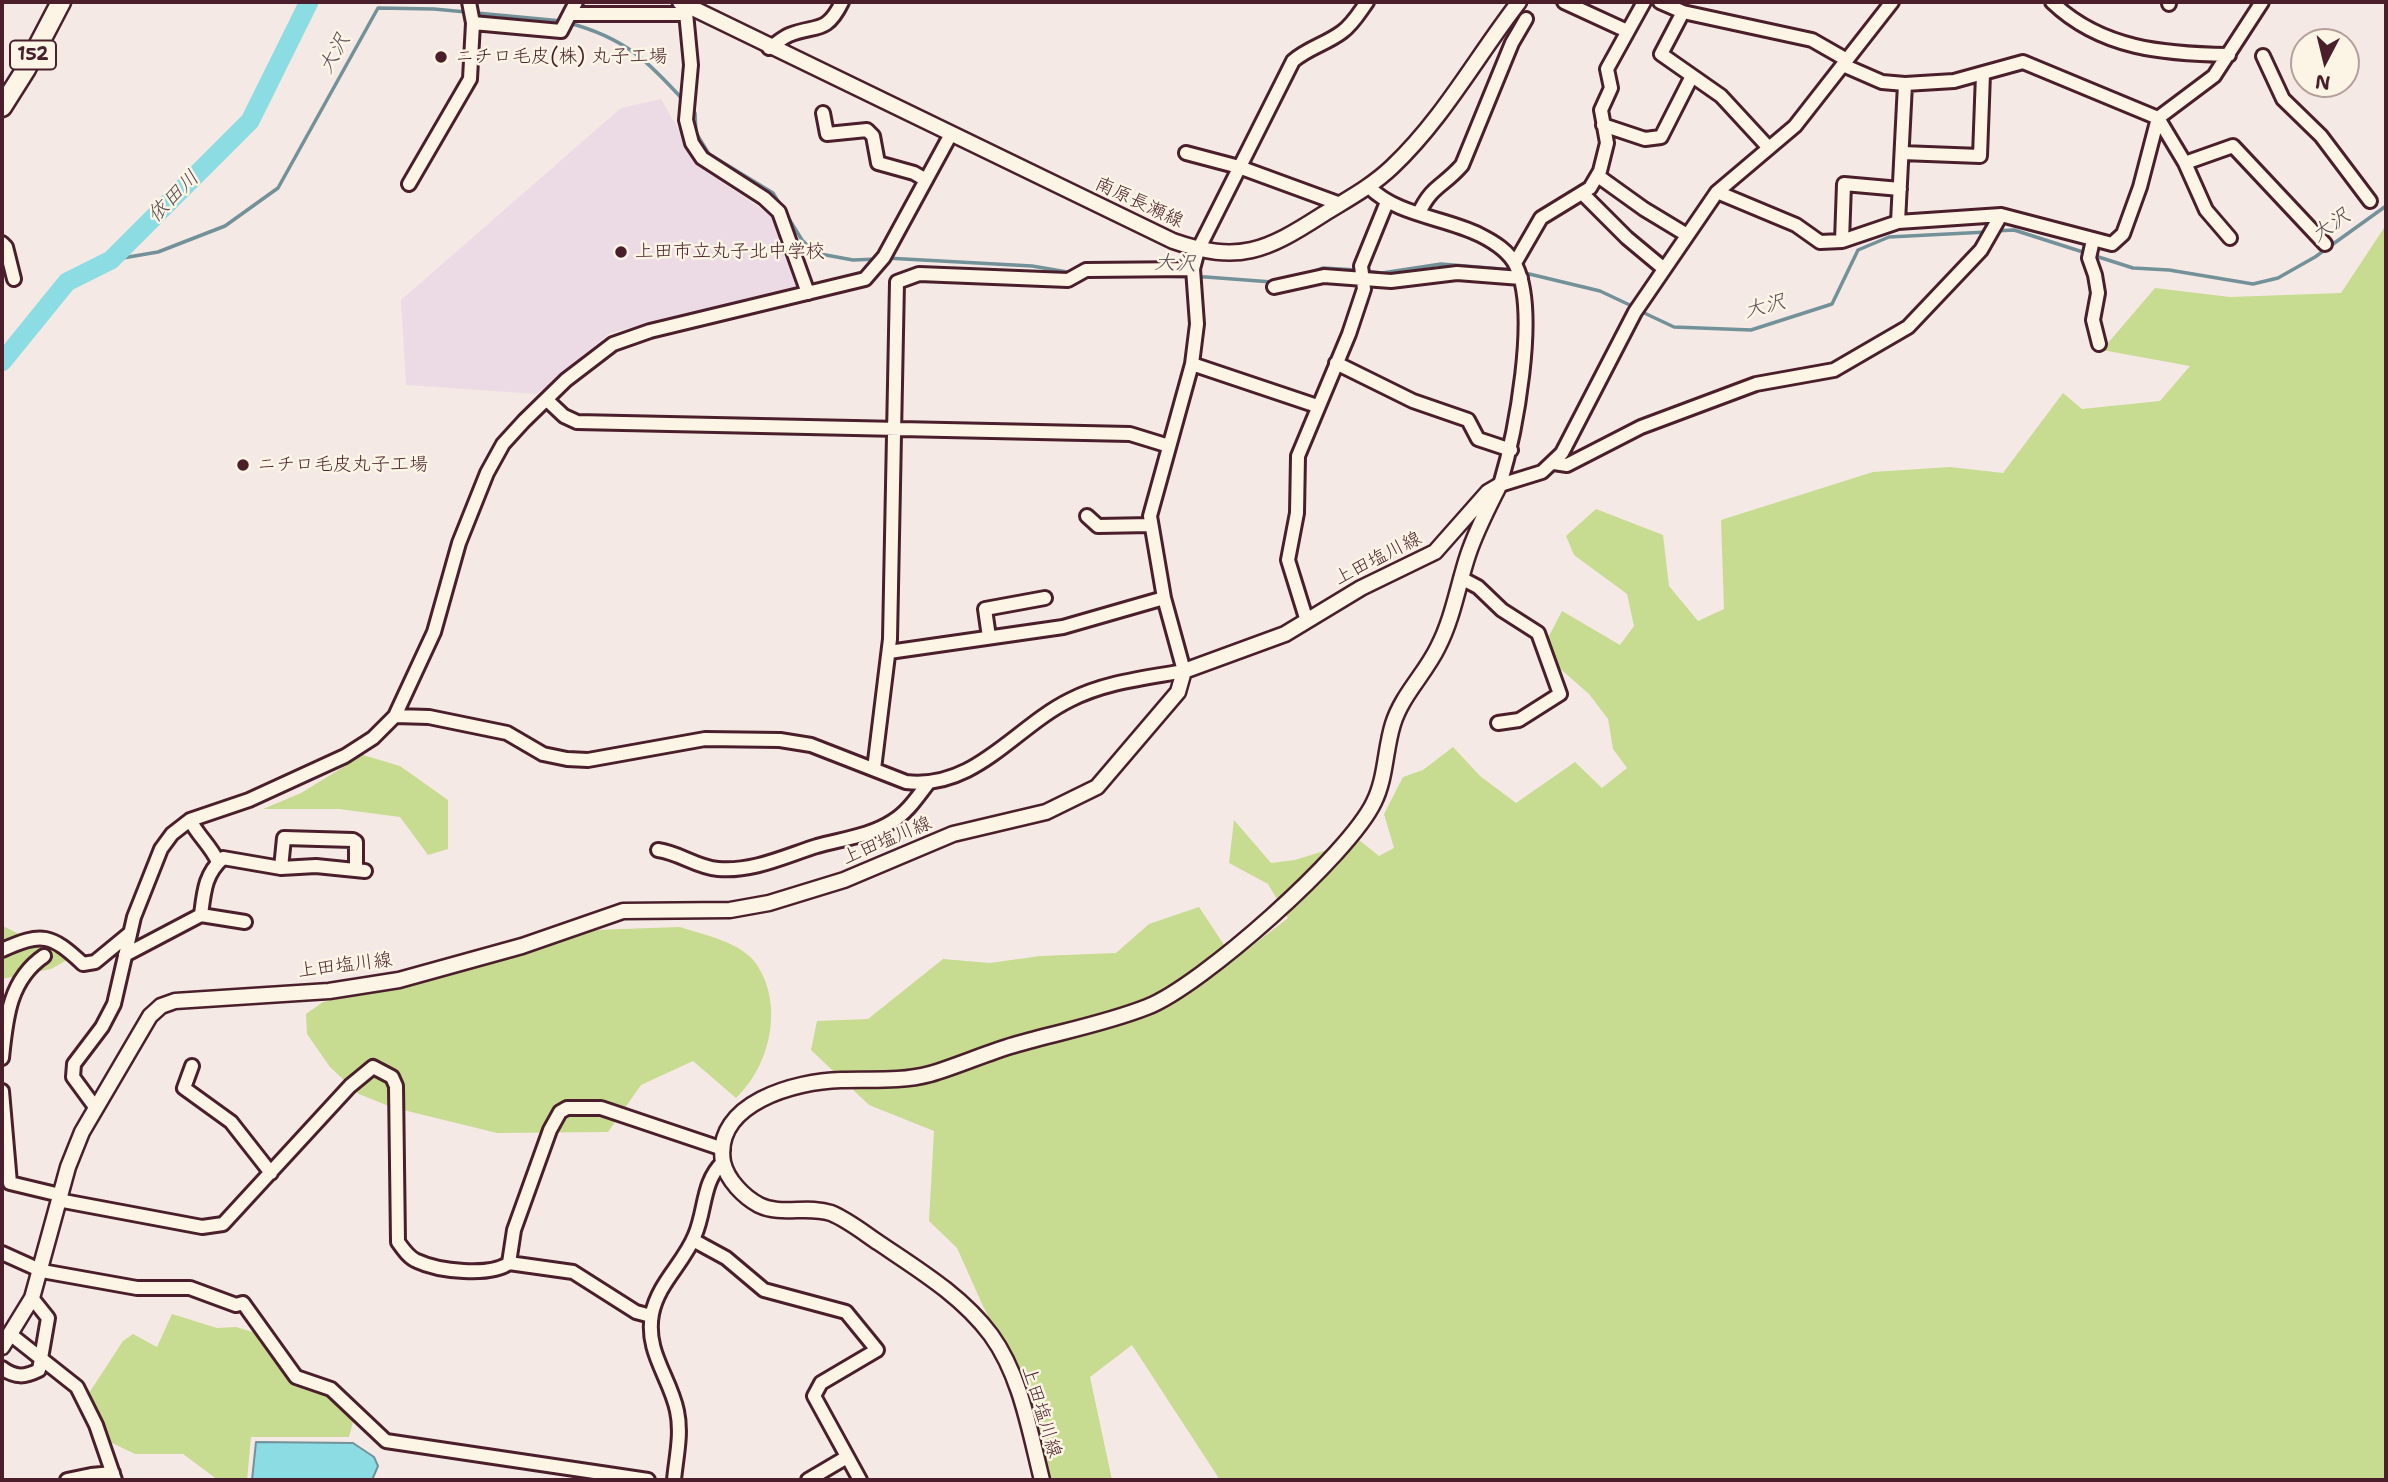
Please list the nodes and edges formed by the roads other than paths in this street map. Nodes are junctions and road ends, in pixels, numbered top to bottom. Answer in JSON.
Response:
{"nodes":[{"id":1,"x":61,"y":2,"type":"edge"},
{"id":2,"x":469,"y":2,"type":"edge"},
{"id":3,"x":842,"y":2,"type":"edge"},
{"id":4,"x":1367,"y":2,"type":"edge"},
{"id":5,"x":1519,"y":2,"type":"edge"},
{"id":6,"x":1563,"y":2,"type":"edge"},
{"id":7,"x":1644,"y":2,"type":"edge"},
{"id":8,"x":1660,"y":2,"type":"edge"},
{"id":9,"x":1892,"y":2,"type":"edge"},
{"id":10,"x":2052,"y":2,"type":"edge"},
{"id":11,"x":2262,"y":2,"type":"edge"},
{"id":12,"x":683,"y":5,"type":"edge"},
{"id":13,"x":573,"y":8,"type":"edge"},
{"id":14,"x":1683,"y":12,"type":"junction"},
{"id":15,"x":1526,"y":19,"type":"dead end"},
{"id":16,"x":473,"y":23,"type":"junction"},
{"id":17,"x":1627,"y":32,"type":"junction"},
{"id":18,"x":769,"y":48,"type":"junction"},
{"id":19,"x":2229,"y":55,"type":"junction"},
{"id":20,"x":2263,"y":56,"type":"dead end"},
{"id":21,"x":1845,"y":62,"type":"junction"},
{"id":22,"x":1983,"y":74,"type":"junction"},
{"id":23,"x":1692,"y":76,"type":"junction"},
{"id":24,"x":1905,"y":84,"type":"junction"},
{"id":25,"x":2,"y":107,"type":"edge"},
{"id":26,"x":823,"y":113,"type":"dead end"},
{"id":27,"x":2158,"y":118,"type":"junction"},
{"id":28,"x":1603,"y":125,"type":"junction"},
{"id":29,"x":951,"y":134,"type":"junction"},
{"id":30,"x":1769,"y":148,"type":"junction"},
{"id":31,"x":1186,"y":153,"type":"dead end"},
{"id":32,"x":1902,"y":153,"type":"junction"},
{"id":33,"x":2185,"y":163,"type":"junction"},
{"id":34,"x":1239,"y":167,"type":"junction"},
{"id":35,"x":1598,"y":176,"type":"junction"},
{"id":36,"x":926,"y":180,"type":"junction"},
{"id":37,"x":410,"y":184,"type":"dead end"},
{"id":38,"x":1369,"y":187,"type":"junction"},
{"id":39,"x":1900,"y":188,"type":"junction"},
{"id":40,"x":1717,"y":192,"type":"junction"},
{"id":41,"x":1583,"y":194,"type":"junction"},
{"id":42,"x":2370,"y":201,"type":"dead end"},
{"id":43,"x":1387,"y":202,"type":"junction"},
{"id":44,"x":1340,"y":204,"type":"junction"},
{"id":45,"x":1419,"y":213,"type":"junction"},
{"id":46,"x":2001,"y":215,"type":"junction"},
{"id":47,"x":1898,"y":222,"type":"junction"},
{"id":48,"x":1687,"y":235,"type":"junction"},
{"id":49,"x":2230,"y":238,"type":"dead end"},
{"id":50,"x":2094,"y":240,"type":"junction"},
{"id":51,"x":1842,"y":241,"type":"junction"},
{"id":52,"x":2,"y":243,"type":"edge"},
{"id":53,"x":2325,"y":244,"type":"dead end"},
{"id":54,"x":1198,"y":250,"type":"junction"},
{"id":55,"x":1515,"y":263,"type":"junction"},
{"id":56,"x":875,"y":268,"type":"junction"},
{"id":57,"x":1663,"y":268,"type":"junction"},
{"id":58,"x":1193,"y":269,"type":"junction"},
{"id":59,"x":1521,"y":278,"type":"junction"},
{"id":60,"x":14,"y":279,"type":"dead end"},
{"id":61,"x":1363,"y":280,"type":"junction"},
{"id":62,"x":897,"y":282,"type":"junction"},
{"id":63,"x":1274,"y":287,"type":"dead end"},
{"id":64,"x":808,"y":293,"type":"junction"},
{"id":65,"x":2099,"y":344,"type":"dead end"},
{"id":66,"x":1336,"y":363,"type":"junction"},
{"id":67,"x":1192,"y":364,"type":"junction"},
{"id":68,"x":547,"y":400,"type":"junction"},
{"id":69,"x":1317,"y":406,"type":"junction"},
{"id":70,"x":894,"y":430,"type":"junction"},
{"id":71,"x":1169,"y":446,"type":"junction"},
{"id":72,"x":1511,"y":450,"type":"junction"},
{"id":73,"x":1554,"y":463,"type":"junction"},
{"id":74,"x":1500,"y":485,"type":"junction"},
{"id":75,"x":1087,"y":516,"type":"dead end"},
{"id":76,"x":1151,"y":525,"type":"junction"},
{"id":77,"x":1461,"y":578,"type":"junction"},
{"id":78,"x":1045,"y":598,"type":"dead end"},
{"id":79,"x":1164,"y":598,"type":"junction"},
{"id":80,"x":1306,"y":618,"type":"junction"},
{"id":81,"x":989,"y":637,"type":"junction"},
{"id":82,"x":889,"y":652,"type":"junction"},
{"id":83,"x":1184,"y":671,"type":"junction"},
{"id":84,"x":395,"y":716,"type":"junction"},
{"id":85,"x":1498,"y":723,"type":"dead end"},
{"id":86,"x":874,"y":769,"type":"junction"},
{"id":87,"x":929,"y":782,"type":"junction"},
{"id":88,"x":190,"y":820,"type":"junction"},
{"id":89,"x":658,"y":850,"type":"dead end"},
{"id":90,"x":218,"y":862,"type":"junction"},
{"id":91,"x":281,"y":868,"type":"junction"},
{"id":92,"x":201,"y":915,"type":"junction"},
{"id":93,"x":245,"y":922,"type":"dead end"},
{"id":94,"x":129,"y":934,"type":"junction"},
{"id":95,"x":2,"y":950,"type":"edge"},
{"id":96,"x":125,"y":955,"type":"junction"},
{"id":97,"x":44,"y":956,"type":"dead end"},
{"id":98,"x":2,"y":1058,"type":"edge"},
{"id":99,"x":192,"y":1066,"type":"dead end"},
{"id":100,"x":2,"y":1091,"type":"edge"},
{"id":101,"x":95,"y":1107,"type":"junction"},
{"id":102,"x":723,"y":1155,"type":"junction"},
{"id":103,"x":271,"y":1173,"type":"junction"},
{"id":104,"x":59,"y":1197,"type":"junction"},
{"id":105,"x":693,"y":1240,"type":"junction"},
{"id":106,"x":2,"y":1249,"type":"edge"},
{"id":107,"x":509,"y":1263,"type":"junction"},
{"id":108,"x":42,"y":1270,"type":"junction"},
{"id":109,"x":32,"y":1298,"type":"junction"},
{"id":110,"x":651,"y":1317,"type":"junction"},
{"id":111,"x":10,"y":1334,"type":"junction"},
{"id":112,"x":2,"y":1347,"type":"edge"},
{"id":113,"x":41,"y":1356,"type":"junction"},
{"id":114,"x":2,"y":1368,"type":"edge"},
{"id":115,"x":847,"y":1457,"type":"junction"},
{"id":116,"x":114,"y":1477,"type":"edge"},
{"id":117,"x":90,"y":1478,"type":"edge"},
{"id":118,"x":67,"y":1480,"type":"edge"},
{"id":119,"x":648,"y":1480,"type":"edge"},
{"id":120,"x":674,"y":1480,"type":"edge"},
{"id":121,"x":808,"y":1480,"type":"edge"},
{"id":122,"x":860,"y":1480,"type":"edge"},
{"id":123,"x":1042,"y":1480,"type":"edge"}],
"edges":[{"from":1,"to":25,"type":"highway","number":"152"},
{"from":2,"to":16,"type":"street"},
{"from":3,"to":18,"type":"street"},
{"from":4,"to":34,"type":"street"},
{"from":5,"to":38,"type":"main road","name":"南原長瀬線"},
{"from":6,"to":17,"type":"street"},
{"from":7,"to":17,"type":"street"},
{"from":8,"to":14,"type":"street"},
{"from":9,"to":21,"type":"street"},
{"from":10,"to":19,"type":"street"},
{"from":11,"to":19,"type":"street"},
{"from":12,"to":13,"type":"street"},
{"from":12,"to":18,"type":"main road","name":"南原長瀬線"},
{"from":12,"to":64,"type":"street"},
{"from":13,"to":16,"type":"street"},
{"from":14,"to":21,"type":"street"},
{"from":14,"to":23,"type":"street"},
{"from":15,"to":45,"type":"street"},
{"from":16,"to":37,"type":"street"},
{"from":17,"to":28,"type":"street"},
{"from":18,"to":29,"type":"main road","name":"南原長瀬線"},
{"from":19,"to":27,"type":"street"},
{"from":20,"to":42,"type":"street"},
{"from":21,"to":24,"type":"street"},
{"from":21,"to":30,"type":"street"},
{"from":22,"to":24,"type":"street"},
{"from":22,"to":27,"type":"street"},
{"from":22,"to":32,"type":"street"},
{"from":23,"to":28,"type":"street"},
{"from":23,"to":30,"type":"street"},
{"from":24,"to":32,"type":"street"},
{"from":26,"to":36,"type":"street"},
{"from":27,"to":33,"type":"street"},
{"from":27,"to":50,"type":"street"},
{"from":28,"to":35,"type":"street"},
{"from":29,"to":36,"type":"street"},
{"from":29,"to":54,"type":"main road","name":"南原長瀬線"},
{"from":30,"to":40,"type":"street"},
{"from":31,"to":34,"type":"street"},
{"from":32,"to":39,"type":"street"},
{"from":33,"to":49,"type":"street"},
{"from":33,"to":53,"type":"street"},
{"from":34,"to":44,"type":"street"},
{"from":34,"to":54,"type":"street"},
{"from":35,"to":41,"type":"street"},
{"from":35,"to":48,"type":"street"},
{"from":36,"to":56,"type":"street"},
{"from":38,"to":43,"type":"street"},
{"from":38,"to":44,"type":"main road","name":"南原長瀬線"},
{"from":39,"to":47,"type":"street"},
{"from":39,"to":51,"type":"street"},
{"from":40,"to":48,"type":"street"},
{"from":40,"to":51,"type":"street"},
{"from":41,"to":55,"type":"street"},
{"from":41,"to":57,"type":"street"},
{"from":43,"to":45,"type":"street"},
{"from":43,"to":61,"type":"street"},
{"from":44,"to":54,"type":"main road","name":"南原長瀬線"},
{"from":45,"to":55,"type":"street"},
{"from":46,"to":47,"type":"street"},
{"from":46,"to":50,"type":"street"},
{"from":46,"to":73,"type":"street"},
{"from":47,"to":51,"type":"street"},
{"from":48,"to":57,"type":"street"},
{"from":50,"to":65,"type":"street"},
{"from":52,"to":60,"type":"street"},
{"from":54,"to":58,"type":"street"},
{"from":55,"to":59,"type":"street"},
{"from":56,"to":62,"type":"street"},
{"from":56,"to":64,"type":"street"},
{"from":57,"to":73,"type":"street"},
{"from":58,"to":62,"type":"street"},
{"from":58,"to":67,"type":"street"},
{"from":59,"to":61,"type":"street"},
{"from":59,"to":72,"type":"street"},
{"from":61,"to":63,"type":"street"},
{"from":61,"to":66,"type":"street"},
{"from":62,"to":70,"type":"street"},
{"from":64,"to":68,"type":"street"},
{"from":66,"to":69,"type":"street"},
{"from":66,"to":72,"type":"street"},
{"from":67,"to":69,"type":"street"},
{"from":67,"to":71,"type":"street"},
{"from":68,"to":70,"type":"street"},
{"from":68,"to":84,"type":"street"},
{"from":69,"to":80,"type":"street"},
{"from":70,"to":71,"type":"street"},
{"from":70,"to":82,"type":"street"},
{"from":71,"to":76,"type":"street"},
{"from":72,"to":74,"type":"street"},
{"from":73,"to":74,"type":"street"},
{"from":74,"to":77,"type":"main road"},
{"from":74,"to":80,"type":"main road","name":"上田塩川線"},
{"from":75,"to":76,"type":"street"},
{"from":76,"to":79,"type":"street"},
{"from":77,"to":85,"type":"street"},
{"from":77,"to":102,"type":"main road"},
{"from":78,"to":81,"type":"street"},
{"from":79,"to":81,"type":"street"},
{"from":79,"to":83,"type":"street"},
{"from":80,"to":83,"type":"main road","name":"上田塩川線"},
{"from":81,"to":82,"type":"street"},
{"from":82,"to":86,"type":"street"},
{"from":83,"to":87,"type":"street"},
{"from":83,"to":101,"type":"main road","name":"上田塩川線"},
{"from":84,"to":86,"type":"street"},
{"from":84,"to":88,"type":"street"},
{"from":86,"to":87,"type":"street"},
{"from":87,"to":89,"type":"street"},
{"from":88,"to":90,"type":"street"},
{"from":88,"to":94,"type":"street"},
{"from":90,"to":91,"type":"street"},
{"from":90,"to":92,"type":"street"},
{"from":91,"to":91,"type":"street"},
{"from":92,"to":93,"type":"street"},
{"from":92,"to":96,"type":"street"},
{"from":94,"to":95,"type":"street"},
{"from":94,"to":96,"type":"street"},
{"from":96,"to":101,"type":"street"},
{"from":97,"to":98,"type":"street"},
{"from":99,"to":103,"type":"street"},
{"from":100,"to":104,"type":"street"},
{"from":101,"to":104,"type":"main road","name":"上田塩川線"},
{"from":102,"to":105,"type":"street"},
{"from":102,"to":107,"type":"street"},
{"from":102,"to":123,"type":"main road","name":"上田塩川線"},
{"from":103,"to":104,"type":"street"},
{"from":103,"to":107,"type":"street"},
{"from":104,"to":108,"type":"main road","name":"上田塩川線"},
{"from":105,"to":110,"type":"street"},
{"from":105,"to":115,"type":"street"},
{"from":106,"to":108,"type":"street"},
{"from":107,"to":110,"type":"street"},
{"from":108,"to":109,"type":"main road","name":"上田塩川線"},
{"from":108,"to":119,"type":"street"},
{"from":109,"to":111,"type":"main road","name":"上田塩川線"},
{"from":109,"to":113,"type":"street"},
{"from":110,"to":120,"type":"street"},
{"from":111,"to":112,"type":"main road","name":"上田塩川線"},
{"from":111,"to":113,"type":"street"},
{"from":113,"to":114,"type":"street"},
{"from":113,"to":116,"type":"street"},
{"from":115,"to":121,"type":"street"},
{"from":115,"to":122,"type":"street"},
{"from":116,"to":117,"type":"street"},
{"from":117,"to":118,"type":"street"}]}
